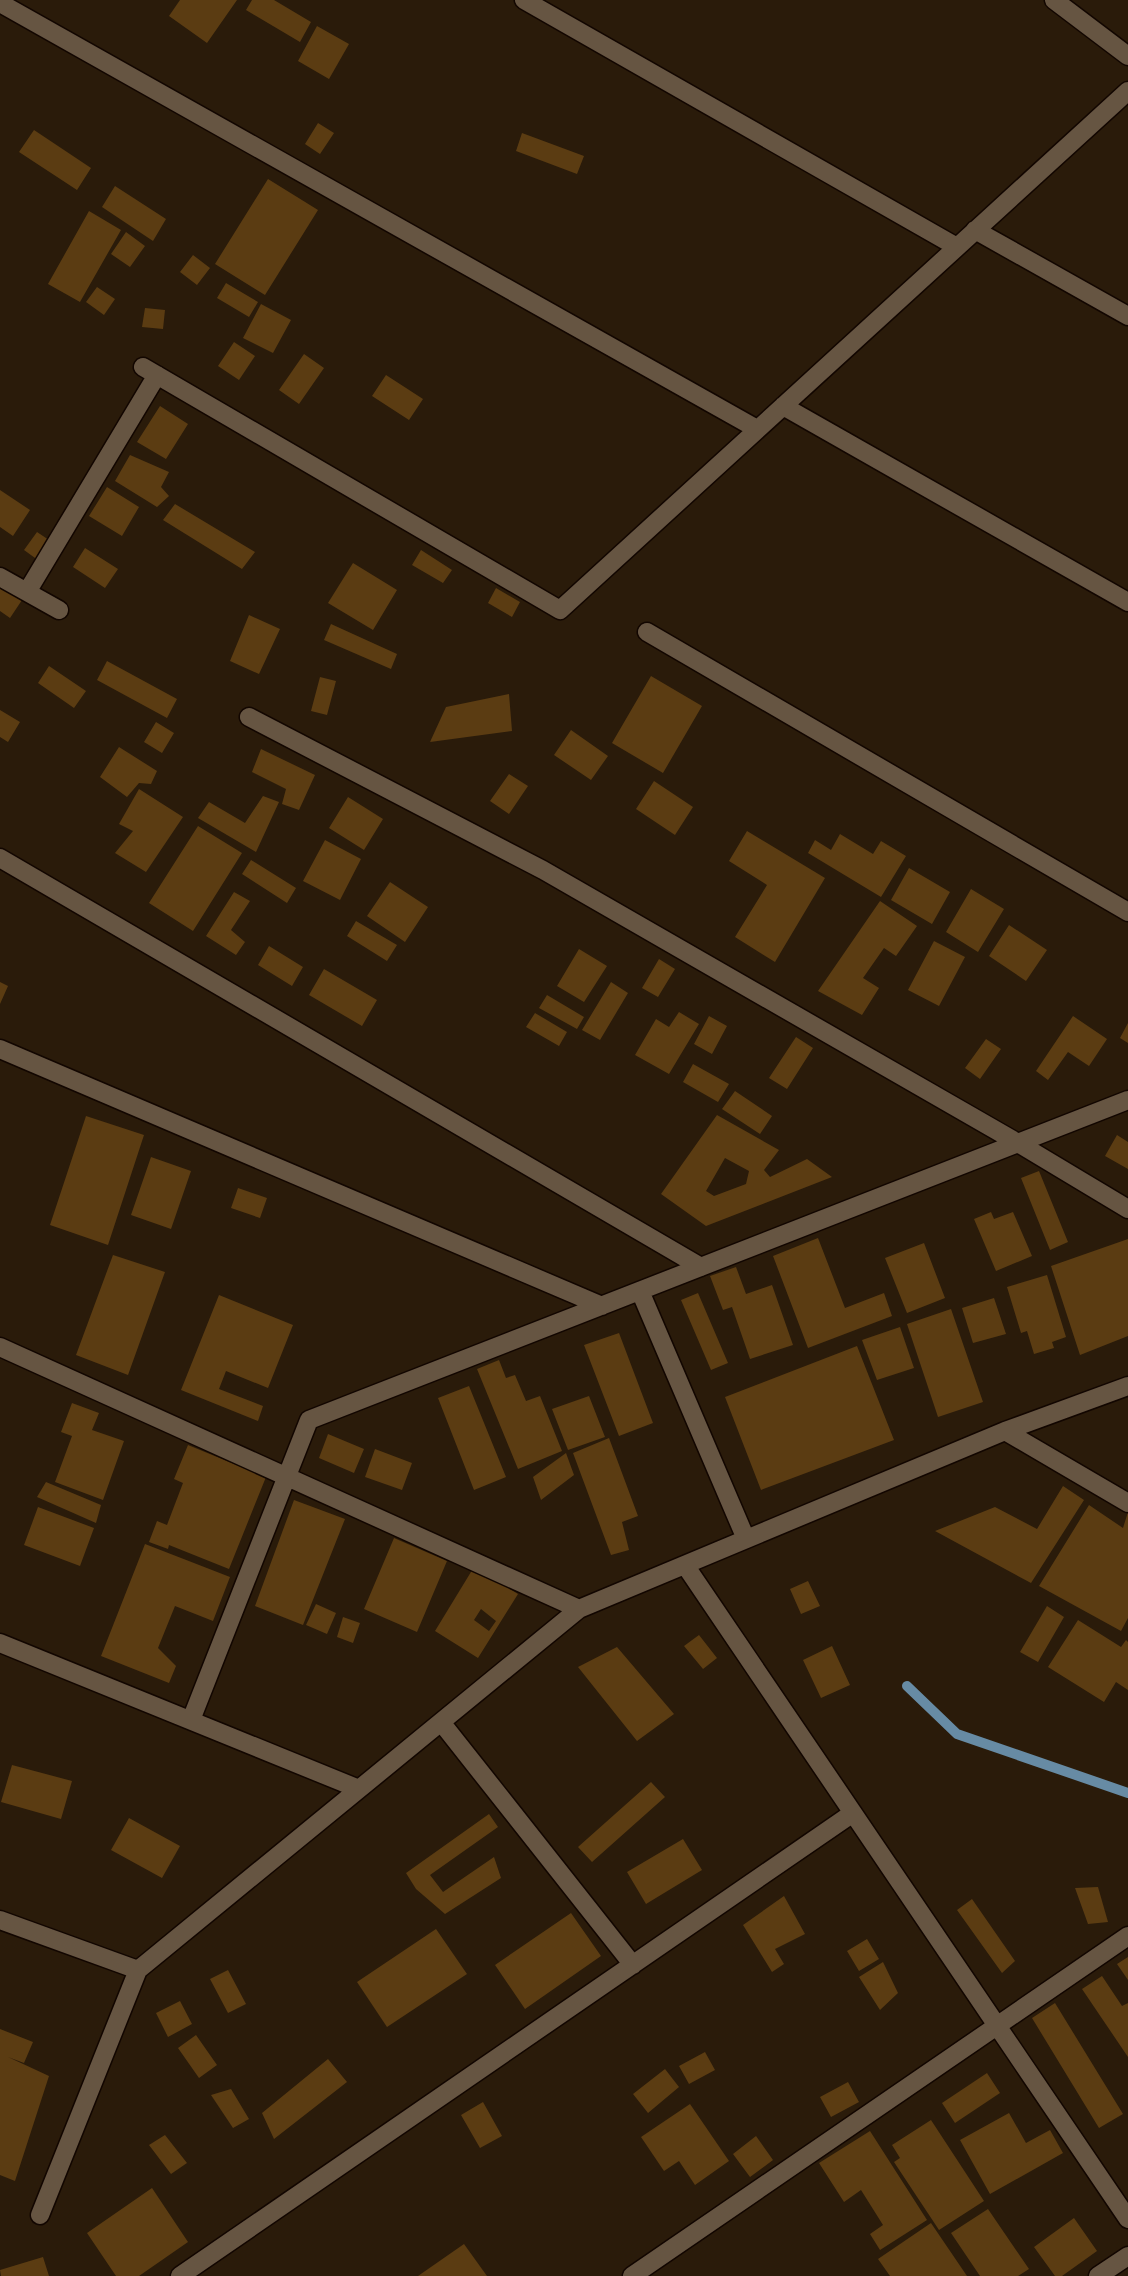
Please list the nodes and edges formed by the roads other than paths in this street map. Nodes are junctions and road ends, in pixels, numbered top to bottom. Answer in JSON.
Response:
{"nodes":[{"id":1,"x":524,"y":0,"type":"edge"},
{"id":2,"x":1054,"y":0,"type":"edge"},
{"id":3,"x":0,"y":3,"type":"edge"},
{"id":4,"x":1128,"y":56,"type":"edge"},
{"id":5,"x":1128,"y":91,"type":"edge"},
{"id":6,"x":975,"y":230,"type":"junction"},
{"id":7,"x":957,"y":247,"type":"junction"},
{"id":8,"x":1128,"y":316,"type":"edge"},
{"id":9,"x":783,"y":406,"type":"junction"},
{"id":10,"x":757,"y":429,"type":"junction"},
{"id":11,"x":0,"y":577,"type":"edge"},
{"id":12,"x":27,"y":592,"type":"junction"},
{"id":13,"x":1128,"y":602,"type":"edge"},
{"id":14,"x":59,"y":610,"type":"dead end"},
{"id":15,"x":647,"y":632,"type":"dead end"},
{"id":16,"x":249,"y":717,"type":"dead end"},
{"id":17,"x":0,"y":858,"type":"edge"},
{"id":18,"x":1128,"y":912,"type":"edge"},
{"id":19,"x":0,"y":1049,"type":"edge"},
{"id":20,"x":1128,"y":1100,"type":"edge"},
{"id":21,"x":1018,"y":1143,"type":"junction"},
{"id":22,"x":1128,"y":1209,"type":"edge"},
{"id":23,"x":701,"y":1267,"type":"junction"},
{"id":24,"x":640,"y":1291,"type":"junction"},
{"id":25,"x":602,"y":1306,"type":"junction"},
{"id":26,"x":0,"y":1347,"type":"edge"},
{"id":27,"x":1128,"y":1386,"type":"edge"},
{"id":28,"x":1005,"y":1431,"type":"junction"},
{"id":29,"x":286,"y":1477,"type":"junction"},
{"id":30,"x":1128,"y":1503,"type":"edge"},
{"id":31,"x":746,"y":1539,"type":"junction"},
{"id":32,"x":685,"y":1565,"type":"junction"},
{"id":33,"x":579,"y":1609,"type":"junction"},
{"id":34,"x":0,"y":1643,"type":"edge"},
{"id":35,"x":191,"y":1720,"type":"junction"},
{"id":36,"x":441,"y":1722,"type":"junction"},
{"id":37,"x":359,"y":1789,"type":"junction"},
{"id":38,"x":853,"y":1813,"type":"junction"},
{"id":39,"x":0,"y":1920,"type":"edge"},
{"id":40,"x":1128,"y":1936,"type":"edge"},
{"id":41,"x":633,"y":1965,"type":"junction"},
{"id":42,"x":138,"y":1970,"type":"junction"},
{"id":43,"x":997,"y":2026,"type":"junction"},
{"id":44,"x":40,"y":2215,"type":"dead end"},
{"id":45,"x":1128,"y":2219,"type":"edge"},
{"id":46,"x":1128,"y":2256,"type":"edge"},
{"id":47,"x":180,"y":2276,"type":"edge"},
{"id":48,"x":632,"y":2276,"type":"edge"},
{"id":49,"x":1098,"y":2276,"type":"edge"}],
"edges":[{"from":1,"to":7,"type":"street"},
{"from":2,"to":4,"type":"street"},
{"from":3,"to":10,"type":"street"},
{"from":5,"to":6,"type":"street"},
{"from":6,"to":7,"type":"street"},
{"from":6,"to":8,"type":"street"},
{"from":7,"to":9,"type":"street"},
{"from":9,"to":10,"type":"street"},
{"from":9,"to":13,"type":"street"},
{"from":10,"to":12,"type":"street"},
{"from":11,"to":12,"type":"street"},
{"from":12,"to":14,"type":"street"},
{"from":15,"to":18,"type":"street"},
{"from":16,"to":21,"type":"street"},
{"from":17,"to":23,"type":"street"},
{"from":19,"to":25,"type":"street"},
{"from":20,"to":21,"type":"street"},
{"from":21,"to":22,"type":"street"},
{"from":21,"to":23,"type":"street"},
{"from":23,"to":24,"type":"street"},
{"from":24,"to":25,"type":"street"},
{"from":24,"to":31,"type":"street"},
{"from":25,"to":29,"type":"street"},
{"from":26,"to":29,"type":"street"},
{"from":27,"to":28,"type":"street"},
{"from":28,"to":30,"type":"street"},
{"from":28,"to":31,"type":"street"},
{"from":29,"to":33,"type":"street"},
{"from":29,"to":35,"type":"street"},
{"from":31,"to":32,"type":"street"},
{"from":32,"to":33,"type":"street"},
{"from":32,"to":38,"type":"street"},
{"from":33,"to":36,"type":"street"},
{"from":34,"to":35,"type":"street"},
{"from":35,"to":37,"type":"street"},
{"from":36,"to":37,"type":"street"},
{"from":36,"to":41,"type":"street"},
{"from":37,"to":42,"type":"street"},
{"from":38,"to":41,"type":"street"},
{"from":38,"to":43,"type":"street"},
{"from":39,"to":42,"type":"street"},
{"from":40,"to":43,"type":"street"},
{"from":41,"to":47,"type":"street"},
{"from":42,"to":44,"type":"street"},
{"from":43,"to":45,"type":"street"},
{"from":43,"to":48,"type":"street"},
{"from":46,"to":49,"type":"street"}]}
